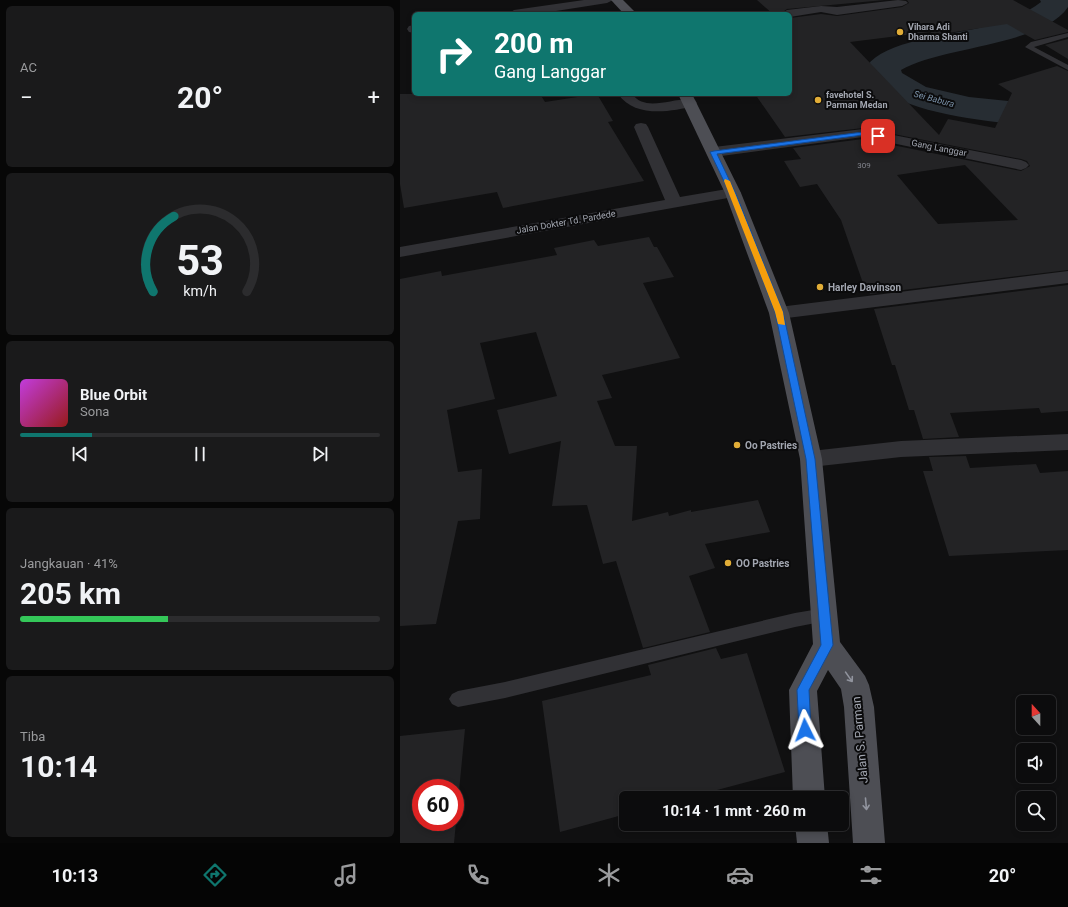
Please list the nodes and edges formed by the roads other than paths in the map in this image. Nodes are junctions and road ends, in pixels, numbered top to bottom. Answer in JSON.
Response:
{"nodes":[{"id":1,"x":607,"y":0,"type":"edge"},
{"id":2,"x":617,"y":0,"type":"edge"},
{"id":3,"x":902,"y":3,"type":"dead end"},
{"id":4,"x":527,"y":12,"type":"edge"},
{"id":5,"x":629,"y":12,"type":"edge"},
{"id":6,"x":792,"y":13,"type":"edge"},
{"id":7,"x":1068,"y":35,"type":"edge"},
{"id":8,"x":1068,"y":68,"type":"edge"},
{"id":9,"x":626,"y":96,"type":"edge"},
{"id":10,"x":687,"y":99,"type":"edge"},
{"id":11,"x":641,"y":127,"type":"dead end"},
{"id":12,"x":714,"y":152,"type":"junction"},
{"id":13,"x":1021,"y":165,"type":"dead end"},
{"id":14,"x":733,"y":194,"type":"junction"},
{"id":15,"x":674,"y":202,"type":"junction"},
{"id":16,"x":400,"y":252,"type":"edge"},
{"id":17,"x":1068,"y":277,"type":"edge"},
{"id":18,"x":779,"y":312,"type":"junction"},
{"id":19,"x":1068,"y":442,"type":"edge"},
{"id":20,"x":811,"y":459,"type":"junction"},
{"id":21,"x":825,"y":615,"type":"junction"},
{"id":22,"x":827,"y":645,"type":"junction"},
{"id":23,"x":458,"y":699,"type":"dead end"},
{"id":24,"x":809,"y":791,"type":"edge"},
{"id":25,"x":812,"y":831,"type":"edge"},
{"id":26,"x":813,"y":843,"type":"edge"},
{"id":27,"x":869,"y":843,"type":"edge"}],
"edges":[{"from":1,"to":4,"type":"street"},
{"from":2,"to":5,"type":"main road"},
{"from":3,"to":6,"type":"street"},
{"from":7,"to":8,"type":"lane"},
{"from":9,"to":10,"type":"street"},
{"from":10,"to":12,"type":"main road"},
{"from":11,"to":15,"type":"street"},
{"from":12,"to":13,"type":"street","name":"Gang Langgar"},
{"from":12,"to":14,"type":"main road"},
{"from":14,"to":15,"type":"street","name":"Jalan Dokter Td. Pardede"},
{"from":14,"to":18,"type":"main road"},
{"from":15,"to":16,"type":"street","name":"Jalan Dokter Td. Pardede"},
{"from":17,"to":18,"type":"street"},
{"from":18,"to":20,"type":"main road"},
{"from":19,"to":20,"type":"street"},
{"from":20,"to":21,"type":"main road"},
{"from":21,"to":22,"type":"main road"},
{"from":21,"to":23,"type":"lane"},
{"from":22,"to":24,"type":"main road"},
{"from":22,"to":27,"type":"main road","name":"Jalan S. Parman","one_way":true},
{"from":25,"to":26,"type":"main road"}]}
